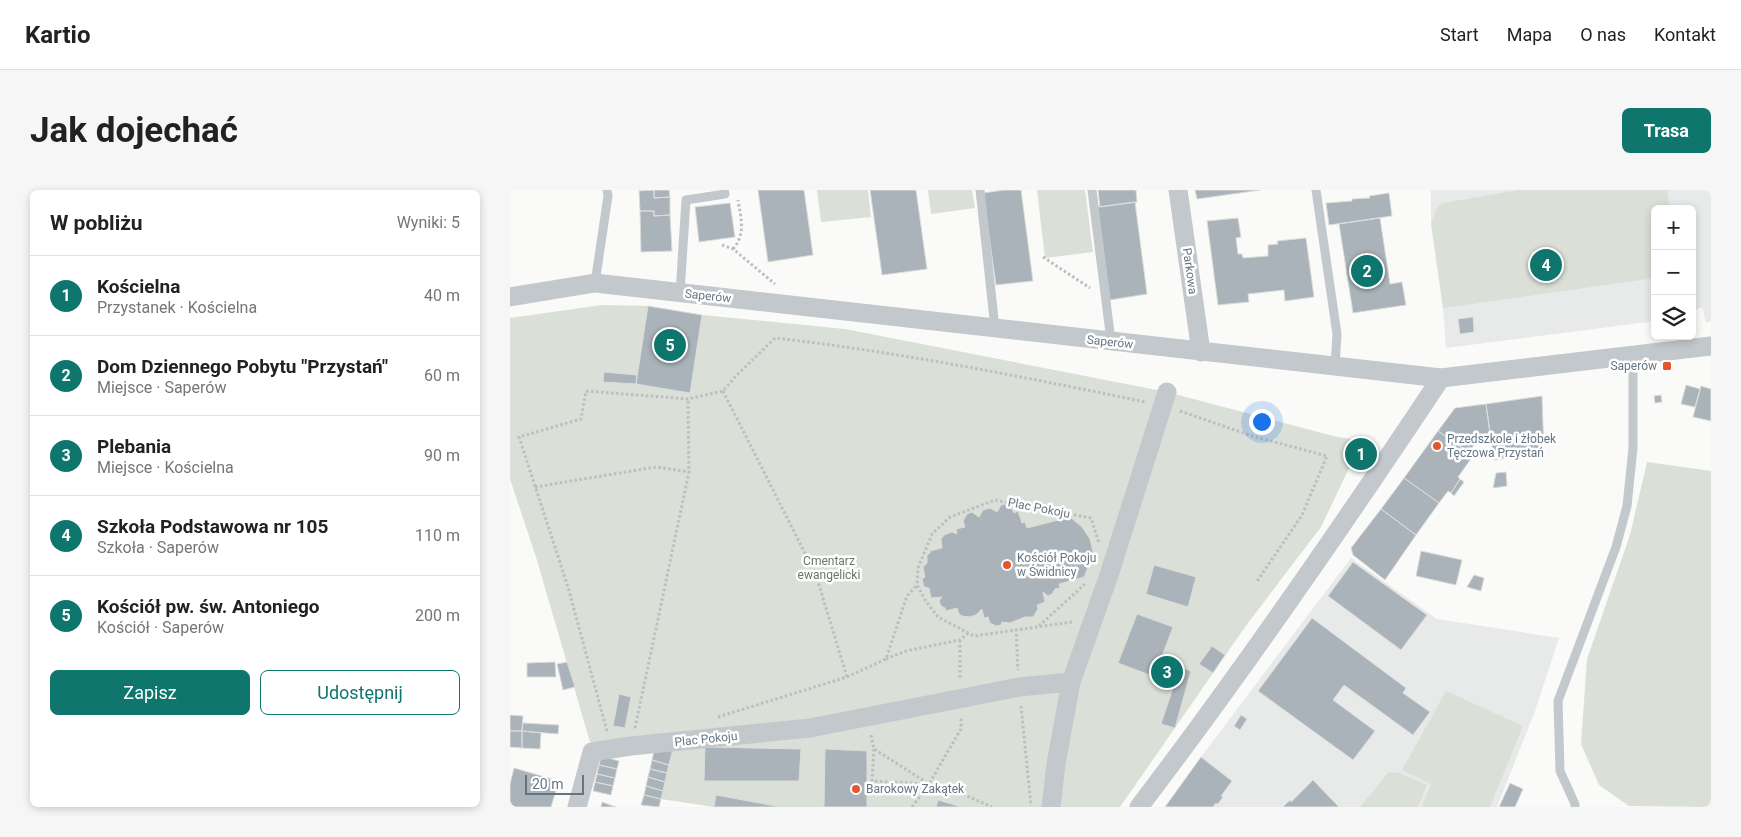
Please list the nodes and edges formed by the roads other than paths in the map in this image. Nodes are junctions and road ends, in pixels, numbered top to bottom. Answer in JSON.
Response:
{"nodes":[{"id":1,"x":607,"y":190,"type":"edge"},
{"id":2,"x":724,"y":190,"type":"edge"},
{"id":3,"x":980,"y":190,"type":"edge"},
{"id":4,"x":1092,"y":190,"type":"edge"},
{"id":5,"x":1178,"y":190,"type":"edge"},
{"id":6,"x":1316,"y":190,"type":"edge"},
{"id":7,"x":595,"y":283,"type":"junction"},
{"id":8,"x":680,"y":293,"type":"junction"},
{"id":9,"x":510,"y":297,"type":"edge"},
{"id":10,"x":995,"y":329,"type":"junction"},
{"id":11,"x":1111,"y":342,"type":"junction"},
{"id":12,"x":1711,"y":346,"type":"edge"},
{"id":13,"x":1202,"y":352,"type":"junction"},
{"id":14,"x":1633,"y":355,"type":"junction"},
{"id":15,"x":1335,"y":366,"type":"junction"},
{"id":16,"x":1441,"y":378,"type":"junction"},
{"id":17,"x":1165,"y":399,"type":"road end"},
{"id":18,"x":1070,"y":682,"type":"junction"},
{"id":19,"x":577,"y":807,"type":"edge"},
{"id":20,"x":1051,"y":807,"type":"edge"},
{"id":21,"x":1139,"y":807,"type":"edge"},
{"id":22,"x":1575,"y":807,"type":"edge"}],
"edges":[{"from":1,"to":7,"type":"lane"},
{"from":2,"to":8,"type":"lane"},
{"from":3,"to":10,"type":"lane"},
{"from":4,"to":11,"type":"lane"},
{"from":5,"to":13,"type":"street","name":"Parkowa"},
{"from":6,"to":15,"type":"lane"},
{"from":7,"to":8,"type":"street","name":"Saperów"},
{"from":7,"to":9,"type":"street","name":"Saperów"},
{"from":8,"to":10,"type":"street","name":"Saperów"},
{"from":10,"to":11,"type":"street","name":"Saperów"},
{"from":11,"to":13,"type":"street","name":"Saperów"},
{"from":12,"to":14,"type":"street","name":"Saperów"},
{"from":13,"to":15,"type":"street","name":"Saperów"},
{"from":14,"to":16,"type":"street","name":"Saperów"},
{"from":14,"to":22,"type":"lane"},
{"from":15,"to":16,"type":"street","name":"Saperów"},
{"from":16,"to":21,"type":"street"},
{"from":17,"to":18,"type":"street"},
{"from":18,"to":19,"type":"street","name":"Plac Pokoju"},
{"from":18,"to":20,"type":"street"}]}
